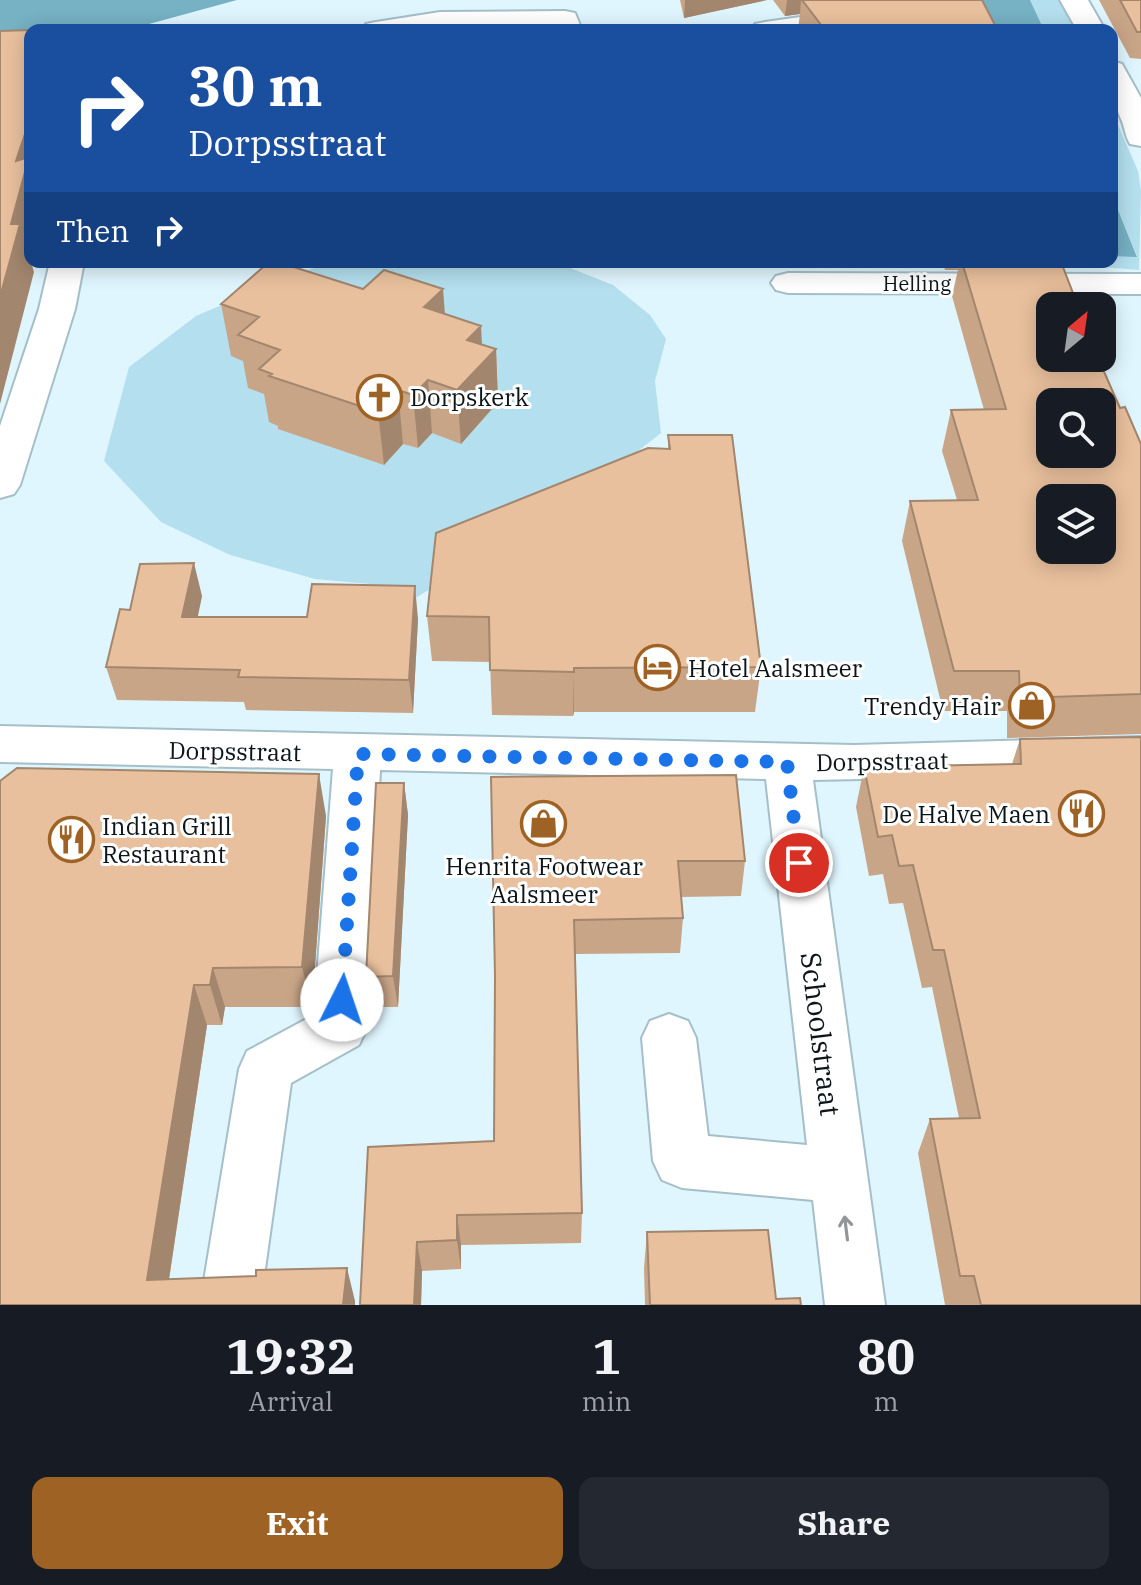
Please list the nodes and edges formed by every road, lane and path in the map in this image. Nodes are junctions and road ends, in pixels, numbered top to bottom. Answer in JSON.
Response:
{"nodes":[{"id":1,"x":1074,"y":0,"type":"edge"},
{"id":2,"x":887,"y":13,"type":"edge"},
{"id":3,"x":414,"y":24,"type":"edge"},
{"id":4,"x":566,"y":24,"type":"edge"},
{"id":5,"x":808,"y":24,"type":"edge"},
{"id":6,"x":1088,"y":24,"type":"edge"},
{"id":7,"x":1118,"y":82,"type":"edge"},
{"id":8,"x":1141,"y":137,"type":"edge"},
{"id":9,"x":66,"y":268,"type":"edge"},
{"id":10,"x":788,"y":283,"type":"dead end"},
{"id":11,"x":1141,"y":284,"type":"edge"},
{"id":12,"x":0,"y":485,"type":"edge"},
{"id":13,"x":0,"y":744,"type":"edge"},
{"id":14,"x":358,"y":754,"type":"junction"},
{"id":15,"x":1141,"y":755,"type":"edge"},
{"id":16,"x":787,"y":762,"type":"junction"},
{"id":17,"x":669,"y":1038,"type":"dead end"},
{"id":18,"x":839,"y":1175,"type":"junction"},
{"id":19,"x":230,"y":1305,"type":"edge"},
{"id":20,"x":855,"y":1305,"type":"edge"}],
"edges":[{"from":1,"to":6,"type":"street"},
{"from":2,"to":5,"type":"street"},
{"from":3,"to":4,"type":"street"},
{"from":7,"to":8,"type":"street"},
{"from":9,"to":12,"type":"street"},
{"from":10,"to":11,"type":"street","name":"Helling"},
{"from":13,"to":14,"type":"street","name":"Dorpsstraat"},
{"from":14,"to":16,"type":"street","name":"Dorpsstraat"},
{"from":14,"to":19,"type":"street"},
{"from":15,"to":16,"type":"street","name":"Dorpsstraat"},
{"from":16,"to":18,"type":"street","name":"Schoolstraat"},
{"from":17,"to":18,"type":"street"},
{"from":20,"to":18,"type":"street","name":"Schoolstraat","one_way":true}]}
